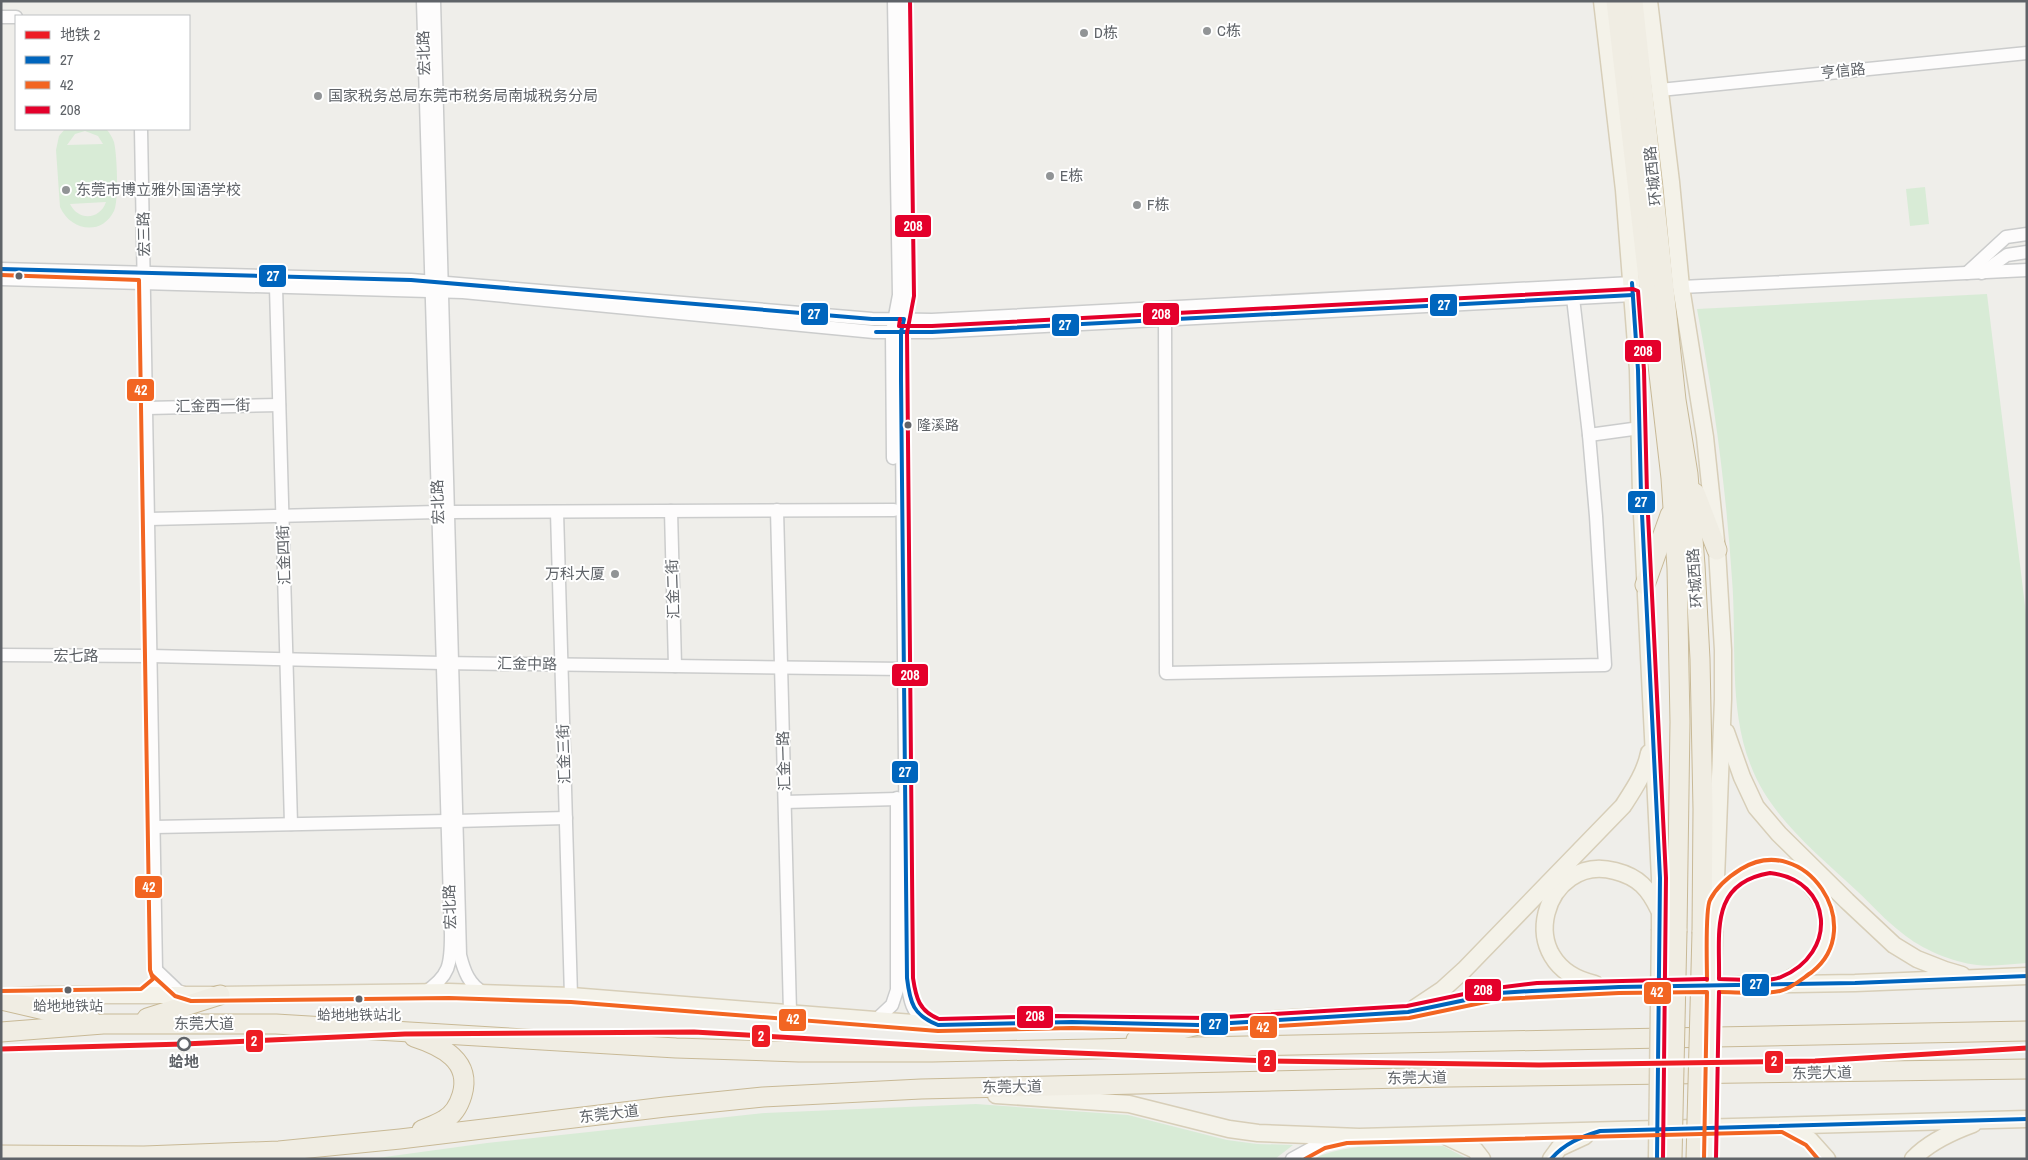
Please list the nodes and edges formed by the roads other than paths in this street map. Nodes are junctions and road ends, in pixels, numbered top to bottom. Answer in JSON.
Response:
{"nodes":[{"id":1,"x":423,"y":1,"type":"edge"},
{"id":2,"x":434,"y":1,"type":"edge"},
{"id":3,"x":894,"y":1,"type":"edge"},
{"id":4,"x":904,"y":1,"type":"edge"},
{"id":5,"x":1602,"y":1,"type":"edge"},
{"id":6,"x":1616,"y":1,"type":"edge"},
{"id":7,"x":1633,"y":1,"type":"edge"},
{"id":8,"x":1650,"y":1,"type":"edge"},
{"id":9,"x":1,"y":17,"type":"edge"},
{"id":10,"x":15,"y":17,"type":"edge"},
{"id":11,"x":2027,"y":53,"type":"edge"},
{"id":12,"x":1660,"y":90,"type":"junction"},
{"id":13,"x":141,"y":130,"type":"edge"},
{"id":14,"x":2027,"y":234,"type":"edge"},
{"id":15,"x":2027,"y":252,"type":"edge"},
{"id":16,"x":1,"y":269,"type":"edge"},
{"id":17,"x":2027,"y":270,"type":"edge"},
{"id":18,"x":1982,"y":272,"type":"junction"},
{"id":19,"x":1968,"y":273,"type":"junction"},
{"id":20,"x":145,"y":278,"type":"junction"},
{"id":21,"x":1,"y":279,"type":"edge"},
{"id":22,"x":276,"y":286,"type":"junction"},
{"id":23,"x":437,"y":286,"type":"junction"},
{"id":24,"x":1681,"y":287,"type":"junction"},
{"id":25,"x":1633,"y":289,"type":"junction"},
{"id":26,"x":1573,"y":298,"type":"junction"},
{"id":27,"x":1165,"y":320,"type":"junction"},
{"id":28,"x":898,"y":326,"type":"junction"},
{"id":29,"x":280,"y":405,"type":"junction"},
{"id":30,"x":147,"y":408,"type":"junction"},
{"id":31,"x":1640,"y":428,"type":"junction"},
{"id":32,"x":1589,"y":435,"type":"junction"},
{"id":33,"x":1688,"y":474,"type":"junction"},
{"id":34,"x":1673,"y":507,"type":"junction"},
{"id":35,"x":777,"y":510,"type":"junction"},
{"id":36,"x":894,"y":510,"type":"junction"},
{"id":37,"x":671,"y":511,"type":"junction"},
{"id":38,"x":443,"y":512,"type":"junction"},
{"id":39,"x":558,"y":512,"type":"junction"},
{"id":40,"x":282,"y":516,"type":"junction"},
{"id":41,"x":149,"y":519,"type":"junction"},
{"id":42,"x":1717,"y":550,"type":"junction"},
{"id":43,"x":1645,"y":585,"type":"junction"},
{"id":44,"x":1,"y":655,"type":"edge"},
{"id":45,"x":151,"y":656,"type":"junction"},
{"id":46,"x":286,"y":659,"type":"junction"},
{"id":47,"x":447,"y":663,"type":"junction"},
{"id":48,"x":562,"y":664,"type":"junction"},
{"id":49,"x":675,"y":666,"type":"junction"},
{"id":50,"x":781,"y":668,"type":"junction"},
{"id":51,"x":900,"y":669,"type":"junction"},
{"id":52,"x":1722,"y":721,"type":"junction"},
{"id":53,"x":1652,"y":736,"type":"junction"},
{"id":54,"x":897,"y":800,"type":"junction"},
{"id":55,"x":785,"y":802,"type":"junction"},
{"id":56,"x":566,"y":818,"type":"junction"},
{"id":57,"x":452,"y":821,"type":"junction"},
{"id":58,"x":291,"y":824,"type":"junction"},
{"id":59,"x":154,"y":827,"type":"junction"},
{"id":60,"x":1715,"y":904,"type":"junction"},
{"id":61,"x":1660,"y":913,"type":"junction"},
{"id":62,"x":1669,"y":930,"type":"junction"},
{"id":63,"x":1708,"y":931,"type":"junction"},
{"id":64,"x":156,"y":970,"type":"junction"},
{"id":65,"x":2027,"y":976,"type":"edge"},
{"id":66,"x":1976,"y":978,"type":"junction"},
{"id":67,"x":1780,"y":984,"type":"junction"},
{"id":68,"x":1610,"y":987,"type":"junction"},
{"id":69,"x":424,"y":992,"type":"junction"},
{"id":70,"x":484,"y":993,"type":"junction"},
{"id":71,"x":143,"y":995,"type":"junction"},
{"id":72,"x":192,"y":995,"type":"junction"},
{"id":73,"x":220,"y":995,"type":"junction"},
{"id":74,"x":570,"y":996,"type":"junction"},
{"id":75,"x":1,"y":998,"type":"edge"},
{"id":76,"x":790,"y":1012,"type":"junction"},
{"id":77,"x":1408,"y":1012,"type":"junction"},
{"id":78,"x":876,"y":1020,"type":"junction"},
{"id":79,"x":103,"y":1024,"type":"junction"},
{"id":80,"x":130,"y":1024,"type":"junction"},
{"id":81,"x":938,"y":1024,"type":"junction"},
{"id":82,"x":1198,"y":1025,"type":"junction"},
{"id":83,"x":391,"y":1030,"type":"junction"},
{"id":84,"x":2027,"y":1031,"type":"edge"},
{"id":85,"x":1,"y":1032,"type":"edge"},
{"id":86,"x":1100,"y":1049,"type":"junction"},
{"id":87,"x":2027,"y":1070,"type":"edge"},
{"id":88,"x":921,"y":1089,"type":"junction"},
{"id":89,"x":2027,"y":1118,"type":"edge"},
{"id":90,"x":1986,"y":1120,"type":"junction"},
{"id":91,"x":1783,"y":1126,"type":"junction"},
{"id":92,"x":1600,"y":1132,"type":"junction"},
{"id":93,"x":1445,"y":1136,"type":"junction"},
{"id":94,"x":1346,"y":1137,"type":"junction"},
{"id":95,"x":400,"y":1139,"type":"junction"},
{"id":96,"x":1,"y":1155,"type":"edge"},
{"id":97,"x":142,"y":1158,"type":"edge"},
{"id":98,"x":1292,"y":1159,"type":"edge"},
{"id":99,"x":1482,"y":1159,"type":"edge"},
{"id":100,"x":1551,"y":1159,"type":"edge"},
{"id":101,"x":1657,"y":1159,"type":"edge"},
{"id":102,"x":1672,"y":1159,"type":"edge"},
{"id":103,"x":1696,"y":1159,"type":"edge"},
{"id":104,"x":1710,"y":1159,"type":"edge"},
{"id":105,"x":1827,"y":1159,"type":"edge"},
{"id":106,"x":1913,"y":1159,"type":"edge"}],
"edges":[{"from":1,"to":23,"type":"street","name":"宏北路"},
{"from":2,"to":23,"type":"street","name":"宏北路"},
{"from":3,"to":28,"type":"street"},
{"from":4,"to":28,"type":"street"},
{"from":5,"to":25,"type":"main road"},
{"from":6,"to":34,"type":"highway","name":"环城西路"},
{"from":7,"to":33,"type":"highway","name":"环城西路"},
{"from":8,"to":12,"type":"main road"},
{"from":9,"to":10,"type":"street"},
{"from":11,"to":12,"type":"street","name":"亨信路"},
{"from":12,"to":24,"type":"main road"},
{"from":13,"to":20,"type":"street","name":"宏三路"},
{"from":14,"to":19,"type":"street"},
{"from":15,"to":18,"type":"street"},
{"from":16,"to":20,"type":"street"},
{"from":17,"to":18,"type":"street"},
{"from":18,"to":19,"type":"street"},
{"from":19,"to":24,"type":"street"},
{"from":20,"to":21,"type":"street"},
{"from":20,"to":22,"type":"street"},
{"from":20,"to":23,"type":"street"},
{"from":20,"to":30,"type":"street","name":"宏三路"},
{"from":22,"to":23,"type":"street"},
{"from":22,"to":29,"type":"street","name":"汇金四街"},
{"from":23,"to":28,"type":"street"},
{"from":23,"to":38,"type":"street","name":"宏北路"},
{"from":24,"to":42,"type":"main road"},
{"from":25,"to":26,"type":"street"},
{"from":25,"to":28,"type":"street"},
{"from":25,"to":31,"type":"main road"},
{"from":26,"to":27,"type":"street"},
{"from":26,"to":32,"type":"street"},
{"from":27,"to":28,"type":"street"},
{"from":27,"to":32,"type":"street"},
{"from":28,"to":36,"type":"street"},
{"from":28,"to":51,"type":"street"},
{"from":29,"to":30,"type":"street","name":"汇金西一街"},
{"from":29,"to":40,"type":"street","name":"汇金四街"},
{"from":30,"to":41,"type":"street","name":"宏三路"},
{"from":31,"to":32,"type":"street"},
{"from":31,"to":43,"type":"main road"},
{"from":33,"to":42,"type":"highway"},
{"from":33,"to":63,"type":"highway","name":"环城西路"},
{"from":34,"to":43,"type":"highway"},
{"from":34,"to":62,"type":"highway","name":"环城西路"},
{"from":35,"to":36,"type":"street"},
{"from":35,"to":37,"type":"street"},
{"from":35,"to":50,"type":"street","name":"汇金一路"},
{"from":36,"to":51,"type":"street"},
{"from":37,"to":39,"type":"street"},
{"from":37,"to":49,"type":"street","name":"汇金二街"},
{"from":38,"to":39,"type":"street"},
{"from":38,"to":40,"type":"street"},
{"from":38,"to":47,"type":"street","name":"宏北路"},
{"from":39,"to":48,"type":"street","name":"汇金三街"},
{"from":40,"to":41,"type":"street"},
{"from":40,"to":46,"type":"street","name":"汇金四街"},
{"from":41,"to":45,"type":"street","name":"宏三路"},
{"from":42,"to":52,"type":"main road"},
{"from":43,"to":53,"type":"main road"},
{"from":44,"to":45,"type":"street","name":"宏七路"},
{"from":45,"to":46,"type":"street","name":"汇金中路"},
{"from":45,"to":59,"type":"street","name":"宏三路"},
{"from":46,"to":47,"type":"street","name":"汇金中路"},
{"from":46,"to":58,"type":"street","name":"汇金四街"},
{"from":47,"to":48,"type":"street","name":"汇金中路"},
{"from":47,"to":57,"type":"street","name":"宏北路"},
{"from":48,"to":49,"type":"street","name":"汇金中路"},
{"from":48,"to":56,"type":"street","name":"汇金三街"},
{"from":49,"to":50,"type":"street","name":"汇金中路"},
{"from":50,"to":51,"type":"street","name":"汇金中路"},
{"from":50,"to":55,"type":"street","name":"汇金一路"},
{"from":51,"to":54,"type":"street"},
{"from":51,"to":81,"type":"street"},
{"from":52,"to":60,"type":"main road"},
{"from":52,"to":66,"type":"main road"},
{"from":53,"to":61,"type":"main road"},
{"from":53,"to":77,"type":"main road"},
{"from":54,"to":55,"type":"street"},
{"from":54,"to":78,"type":"street"},
{"from":55,"to":76,"type":"street","name":"汇金一路"},
{"from":56,"to":57,"type":"street"},
{"from":56,"to":74,"type":"street","name":"汇金三街"},
{"from":57,"to":58,"type":"street"},
{"from":57,"to":69,"type":"street","name":"宏北路"},
{"from":57,"to":70,"type":"street","name":"宏北路"},
{"from":58,"to":59,"type":"street"},
{"from":59,"to":64,"type":"street","name":"宏三路"},
{"from":60,"to":63,"type":"main road"},
{"from":60,"to":67,"type":"main road"},
{"from":61,"to":62,"type":"main road"},
{"from":61,"to":68,"type":"main road"},
{"from":62,"to":101,"type":"main road","bridge":true},
{"from":62,"to":102,"type":"highway","name":"环城西路","bridge":true},
{"from":63,"to":103,"type":"highway","name":"环城西路","bridge":true},
{"from":63,"to":104,"type":"main road","bridge":true},
{"from":64,"to":71,"type":"street","name":"宏三路"},
{"from":64,"to":72,"type":"street"},
{"from":65,"to":66,"type":"main road"},
{"from":66,"to":67,"type":"main road"},
{"from":67,"to":68,"type":"main road"},
{"from":68,"to":77,"type":"main road"},
{"from":69,"to":70,"type":"main road"},
{"from":69,"to":73,"type":"main road"},
{"from":70,"to":74,"type":"main road"},
{"from":71,"to":72,"type":"main road"},
{"from":71,"to":75,"type":"main road"},
{"from":72,"to":73,"type":"main road"},
{"from":73,"to":80,"type":"highway"},
{"from":74,"to":76,"type":"main road"},
{"from":75,"to":79,"type":"highway"},
{"from":76,"to":78,"type":"main road"},
{"from":77,"to":82,"type":"main road"},
{"from":78,"to":81,"type":"main road"},
{"from":79,"to":80,"type":"highway","name":"东莞大道"},
{"from":79,"to":85,"type":"highway","name":"东莞大道"},
{"from":80,"to":83,"type":"highway","name":"东莞大道"},
{"from":81,"to":82,"type":"main road"},
{"from":82,"to":86,"type":"highway"},
{"from":83,"to":86,"type":"highway","name":"东莞大道"},
{"from":83,"to":95,"type":"highway"},
{"from":84,"to":86,"type":"highway","name":"东莞大道"},
{"from":87,"to":88,"type":"highway","name":"东莞大道"},
{"from":88,"to":94,"type":"main road"},
{"from":88,"to":95,"type":"highway","name":"东莞大道"},
{"from":89,"to":90,"type":"main road"},
{"from":90,"to":91,"type":"main road"},
{"from":90,"to":106,"type":"main road"},
{"from":91,"to":92,"type":"main road"},
{"from":91,"to":105,"type":"main road"},
{"from":92,"to":93,"type":"main road"},
{"from":92,"to":100,"type":"main road"},
{"from":93,"to":94,"type":"main road"},
{"from":93,"to":99,"type":"main road"},
{"from":94,"to":98,"type":"street"},
{"from":95,"to":97,"type":"highway","name":"东莞大道"},
{"from":96,"to":97,"type":"highway","name":"东莞大道"}]}
